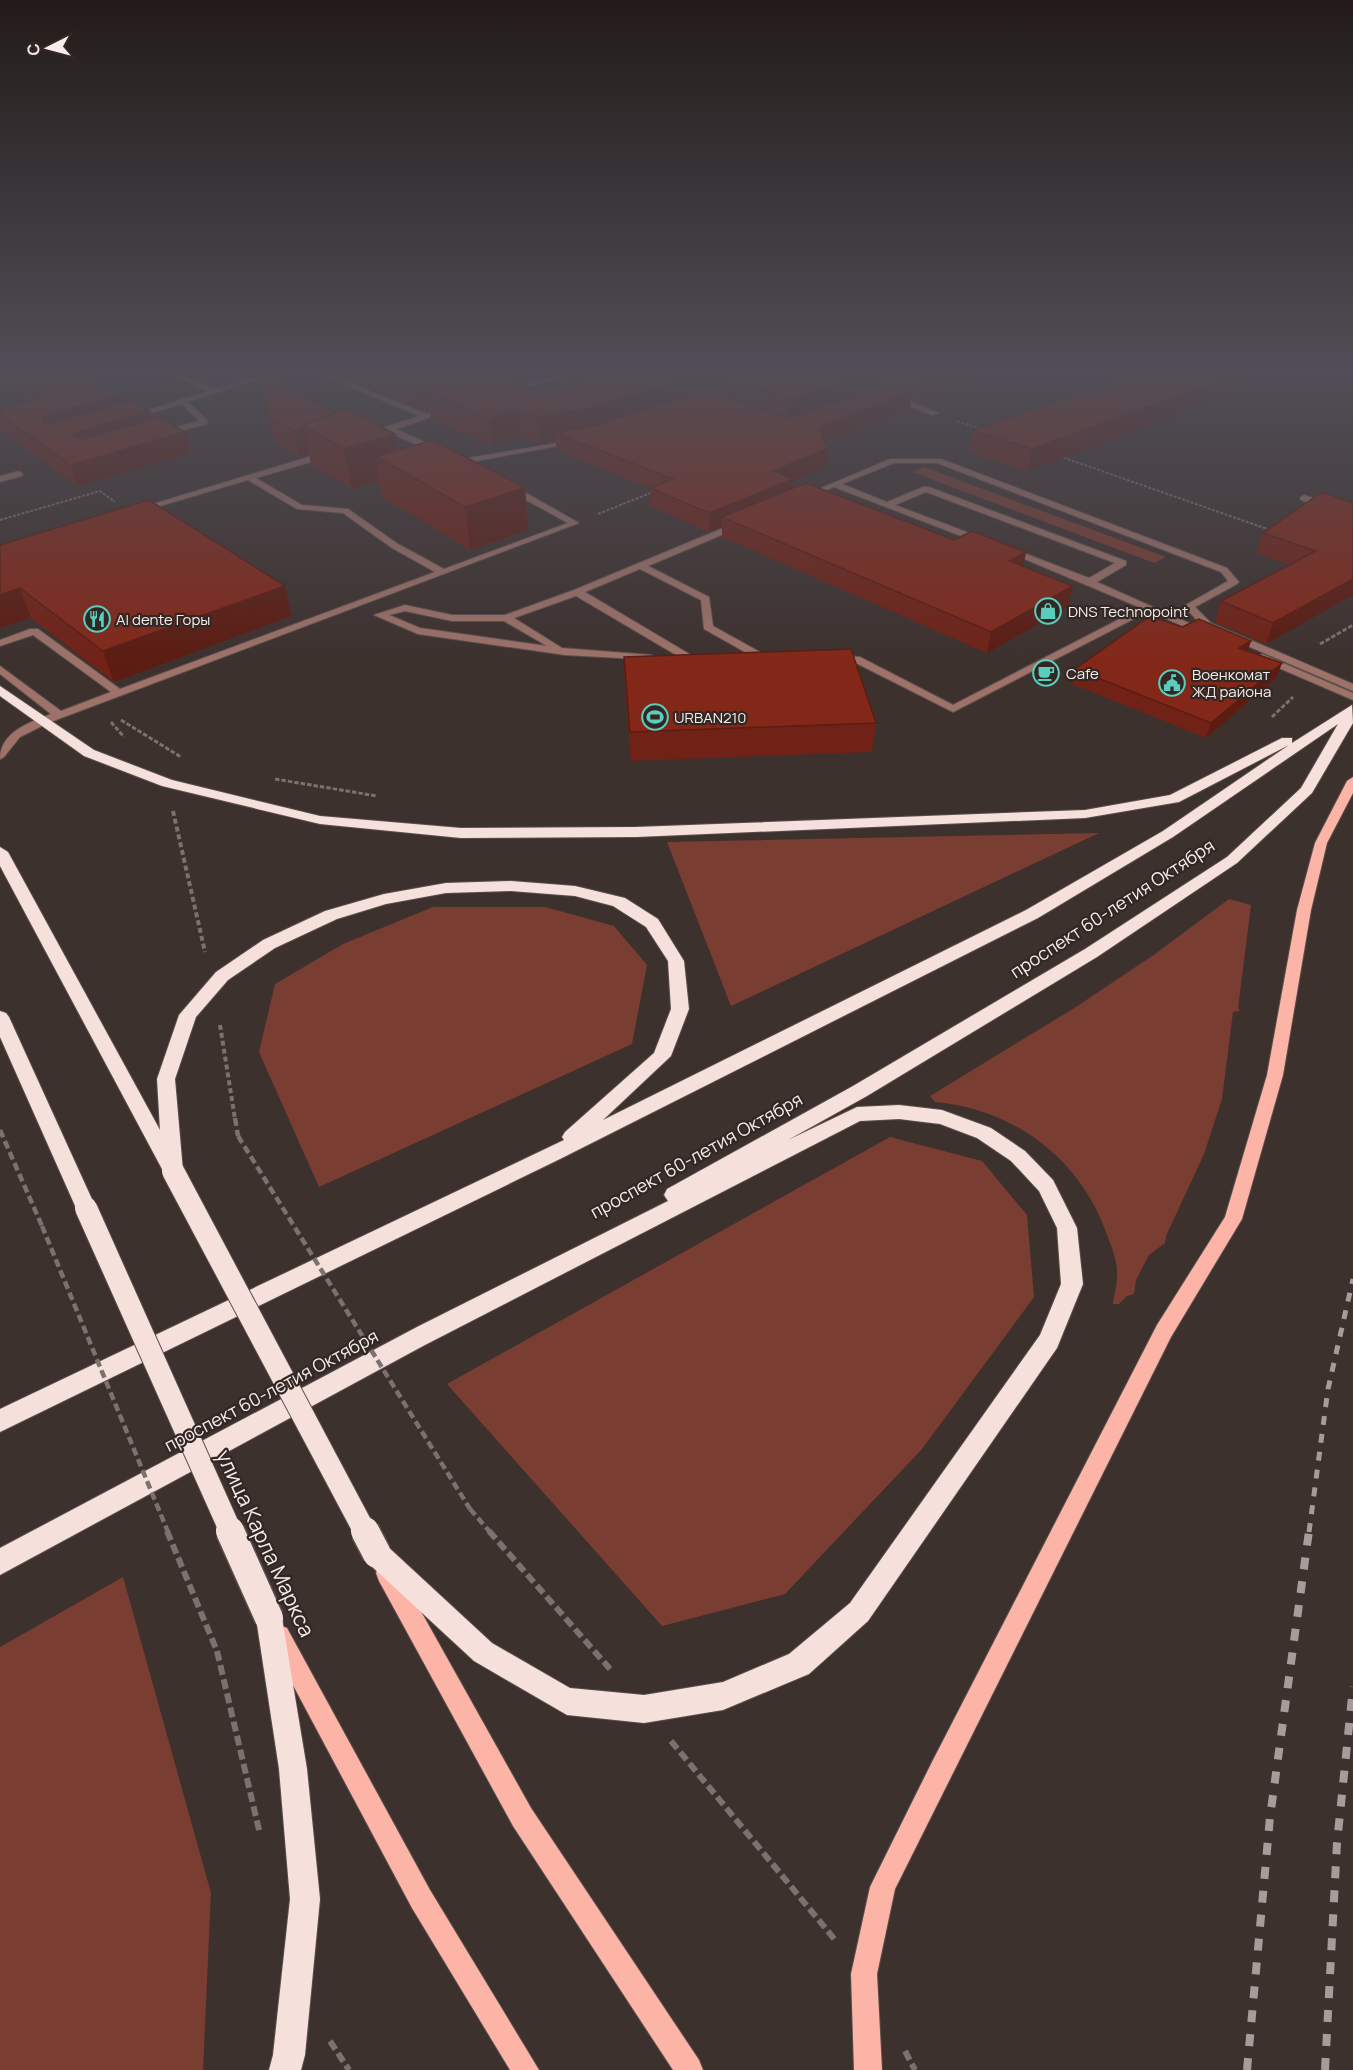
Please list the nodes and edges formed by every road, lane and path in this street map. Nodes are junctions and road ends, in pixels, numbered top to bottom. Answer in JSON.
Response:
{"nodes":[{"id":1,"x":274,"y":470,"type":"edge"},
{"id":2,"x":476,"y":470,"type":"edge"},
{"id":3,"x":871,"y":470,"type":"edge"},
{"id":4,"x":961,"y":470,"type":"edge"},
{"id":5,"x":1097,"y":470,"type":"edge"},
{"id":6,"x":482,"y":473,"type":"edge"},
{"id":7,"x":19,"y":474,"type":"dead end"},
{"id":8,"x":248,"y":477,"type":"junction"},
{"id":9,"x":0,"y":479,"type":"edge"},
{"id":10,"x":502,"y":484,"type":"edge"},
{"id":11,"x":834,"y":484,"type":"junction"},
{"id":12,"x":662,"y":489,"type":"edge"},
{"id":13,"x":1304,"y":498,"type":"dead end"},
{"id":14,"x":790,"y":502,"type":"edge"},
{"id":15,"x":889,"y":504,"type":"junction"},
{"id":16,"x":130,"y":512,"type":"joint"},
{"id":17,"x":1353,"y":515,"type":"edge"},
{"id":18,"x":0,"y":520,"type":"edge"},
{"id":19,"x":746,"y":521,"type":"edge"},
{"id":20,"x":575,"y":523,"type":"junction"},
{"id":21,"x":1274,"y":531,"type":"edge"},
{"id":22,"x":990,"y":543,"type":"edge"},
{"id":23,"x":1001,"y":548,"type":"edge"},
{"id":24,"x":640,"y":566,"type":"junction"},
{"id":25,"x":443,"y":572,"type":"junction"},
{"id":26,"x":1090,"y":582,"type":"junction"},
{"id":27,"x":577,"y":592,"type":"junction"},
{"id":28,"x":1148,"y":608,"type":"junction"},
{"id":29,"x":506,"y":618,"type":"junction"},
{"id":30,"x":1353,"y":625,"type":"edge"},
{"id":31,"x":0,"y":644,"type":"edge"},
{"id":32,"x":565,"y":652,"type":"junction"},
{"id":33,"x":823,"y":658,"type":"edge"},
{"id":34,"x":740,"y":659,"type":"edge"},
{"id":35,"x":692,"y":660,"type":"junction"},
{"id":36,"x":704,"y":660,"type":"edge"},
{"id":37,"x":1286,"y":663,"type":"junction"},
{"id":38,"x":0,"y":669,"type":"edge"},
{"id":39,"x":1353,"y":688,"type":"edge"},
{"id":40,"x":0,"y":690,"type":"edge"},
{"id":41,"x":119,"y":693,"type":"junction"},
{"id":42,"x":1353,"y":697,"type":"edge"},
{"id":43,"x":92,"y":703,"type":"junction"},
{"id":44,"x":1353,"y":709,"type":"edge"},
{"id":45,"x":59,"y":715,"type":"junction"},
{"id":46,"x":44,"y":721,"type":"junction"},
{"id":47,"x":1264,"y":724,"type":"dead end"},
{"id":48,"x":0,"y":755,"type":"edge"},
{"id":49,"x":186,"y":761,"type":"dead end"},
{"id":50,"x":266,"y":778,"type":"dead end"},
{"id":51,"x":1353,"y":781,"type":"edge"},
{"id":52,"x":167,"y":783,"type":"junction"},
{"id":53,"x":383,"y":797,"type":"dead end"},
{"id":54,"x":0,"y":852,"type":"edge"},
{"id":55,"x":213,"y":985,"type":"junction"},
{"id":56,"x":0,"y":1017,"type":"edge"},
{"id":57,"x":0,"y":1051,"type":"edge"},
{"id":58,"x":30,"y":1083,"type":"junction"},
{"id":59,"x":0,"y":1130,"type":"edge"},
{"id":60,"x":553,"y":1154,"type":"junction"},
{"id":61,"x":173,"y":1171,"type":"junction"},
{"id":62,"x":416,"y":1339,"type":"junction"},
{"id":63,"x":0,"y":1421,"type":"edge"},
{"id":64,"x":377,"y":1554,"type":"junction"},
{"id":65,"x":0,"y":1562,"type":"edge"},
{"id":66,"x":269,"y":1618,"type":"junction"},
{"id":67,"x":217,"y":1651,"type":"dead end"},
{"id":68,"x":645,"y":1708,"type":"junction"},
{"id":69,"x":864,"y":1974,"type":"junction"},
{"id":70,"x":900,"y":2041,"type":"dead end"},
{"id":71,"x":285,"y":2070,"type":"edge"},
{"id":72,"x":525,"y":2070,"type":"edge"},
{"id":73,"x":689,"y":2070,"type":"edge"},
{"id":74,"x":868,"y":2070,"type":"edge"},
{"id":75,"x":915,"y":2070,"type":"edge"}],
"edges":[{"from":1,"to":8,"type":"street"},
{"from":2,"to":6,"type":"street"},
{"from":3,"to":11,"type":"street"},
{"from":4,"to":37,"type":"street"},
{"from":5,"to":21,"type":"path"},
{"from":7,"to":9,"type":"street"},
{"from":8,"to":16,"type":"street"},
{"from":8,"to":25,"type":"street"},
{"from":10,"to":20,"type":"street"},
{"from":11,"to":14,"type":"street"},
{"from":11,"to":15,"type":"street"},
{"from":12,"to":20,"type":"path"},
{"from":13,"to":17,"type":"street"},
{"from":15,"to":22,"type":"street"},
{"from":15,"to":26,"type":"street"},
{"from":16,"to":18,"type":"path"},
{"from":19,"to":24,"type":"street"},
{"from":20,"to":25,"type":"street"},
{"from":23,"to":26,"type":"street"},
{"from":24,"to":27,"type":"street"},
{"from":24,"to":34,"type":"street"},
{"from":25,"to":41,"type":"street"},
{"from":26,"to":28,"type":"street"},
{"from":27,"to":29,"type":"street"},
{"from":27,"to":35,"type":"street"},
{"from":28,"to":33,"type":"street"},
{"from":28,"to":37,"type":"street"},
{"from":29,"to":32,"type":"street"},
{"from":29,"to":32,"type":"street"},
{"from":30,"to":37,"type":"path"},
{"from":31,"to":41,"type":"street"},
{"from":32,"to":35,"type":"street"},
{"from":35,"to":36,"type":"street"},
{"from":37,"to":39,"type":"street"},
{"from":37,"to":42,"type":"street"},
{"from":37,"to":47,"type":"path"},
{"from":38,"to":45,"type":"street"},
{"from":40,"to":46,"type":"highway"},
{"from":41,"to":43,"type":"street"},
{"from":43,"to":45,"type":"street"},
{"from":43,"to":49,"type":"path"},
{"from":43,"to":52,"type":"path"},
{"from":44,"to":52,"type":"highway"},
{"from":44,"to":60,"type":"highway","name":"проспект 60-летия Октября"},
{"from":44,"to":62,"type":"highway","name":"проспект 60-летия Октября"},
{"from":45,"to":46,"type":"street"},
{"from":46,"to":48,"type":"street"},
{"from":46,"to":52,"type":"highway"},
{"from":50,"to":53,"type":"path"},
{"from":51,"to":69,"type":"main road"},
{"from":52,"to":55,"type":"path"},
{"from":54,"to":61,"type":"highway"},
{"from":55,"to":60,"type":"highway"},
{"from":55,"to":61,"type":"highway"},
{"from":55,"to":68,"type":"path","bridge":true},
{"from":56,"to":58,"type":"highway","name":"улица Карла Маркса"},
{"from":57,"to":58,"type":"highway"},
{"from":58,"to":66,"type":"highway","name":"улица Карла Маркса","bridge":true},
{"from":59,"to":67,"type":"path","bridge":true},
{"from":60,"to":63,"type":"highway","name":"проспект 60-летия Октября"},
{"from":61,"to":64,"type":"highway","bridge":true},
{"from":62,"to":65,"type":"highway","name":"проспект 60-летия Октября"},
{"from":62,"to":68,"type":"highway"},
{"from":64,"to":68,"type":"highway"},
{"from":64,"to":73,"type":"main road"},
{"from":66,"to":71,"type":"highway"},
{"from":66,"to":72,"type":"main road","name":"улица Карла Маркса"},
{"from":68,"to":69,"type":"path"},
{"from":69,"to":74,"type":"main road"},
{"from":70,"to":75,"type":"path"}]}
